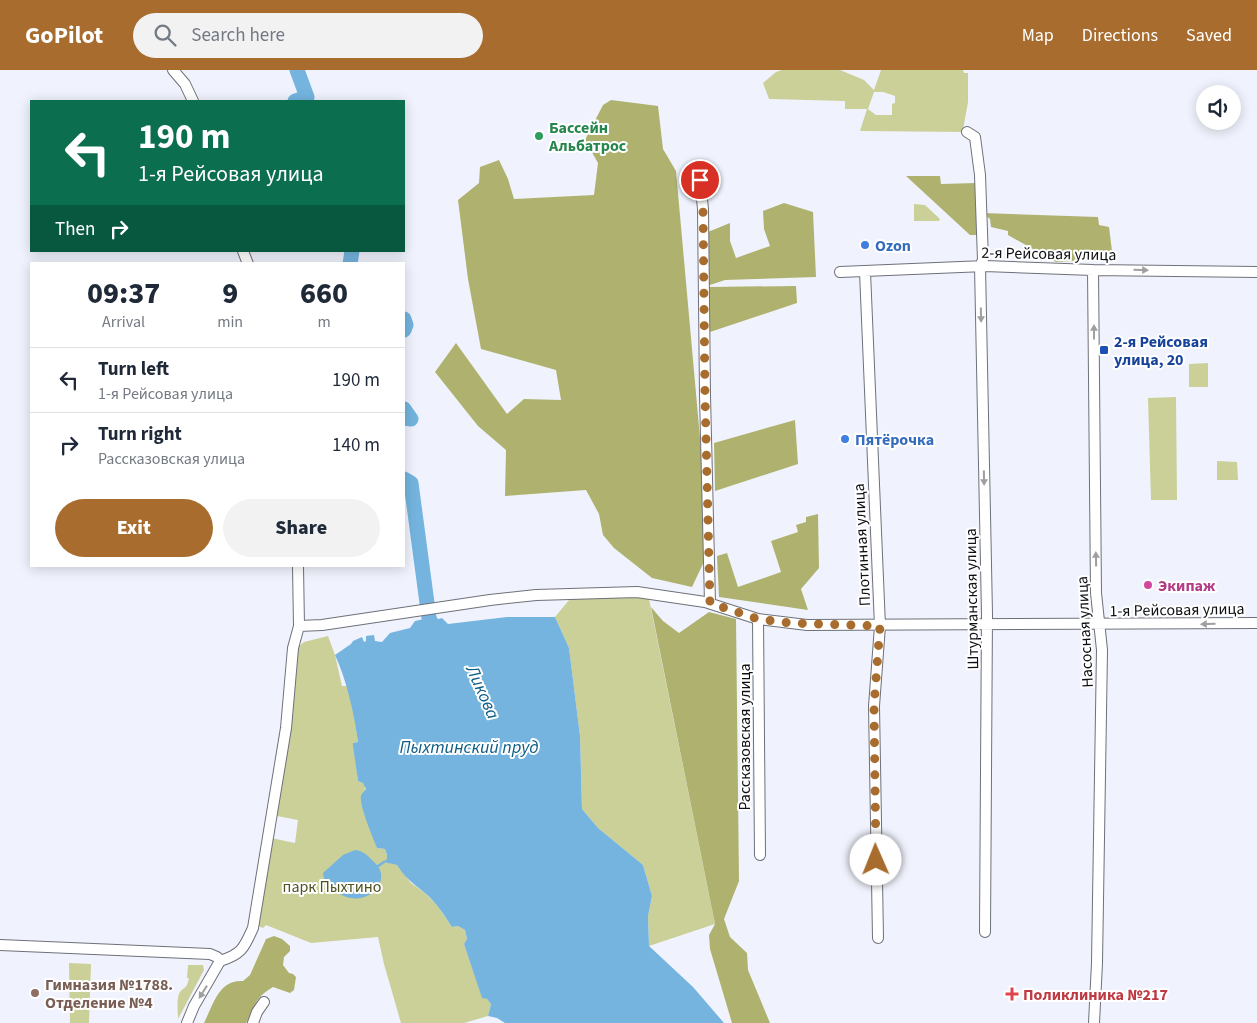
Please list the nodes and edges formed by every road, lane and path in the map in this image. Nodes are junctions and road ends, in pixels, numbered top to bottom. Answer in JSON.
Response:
{"nodes":[{"id":1,"x":173,"y":70,"type":"edge"},
{"id":2,"x":193,"y":100,"type":"edge"},
{"id":3,"x":968,"y":132,"type":"dead end"},
{"id":4,"x":700,"y":180,"type":"dead end"},
{"id":5,"x":980,"y":266,"type":"junction"},
{"id":6,"x":1093,"y":270,"type":"junction"},
{"id":7,"x":840,"y":272,"type":"dead end"},
{"id":8,"x":865,"y":272,"type":"junction"},
{"id":9,"x":1257,"y":272,"type":"edge"},
{"id":10,"x":298,"y":567,"type":"edge"},
{"id":11,"x":710,"y":603,"type":"junction"},
{"id":12,"x":758,"y":619,"type":"junction"},
{"id":13,"x":1257,"y":623,"type":"edge"},
{"id":14,"x":986,"y":624,"type":"junction"},
{"id":15,"x":1101,"y":625,"type":"junction"},
{"id":16,"x":299,"y":626,"type":"junction"},
{"id":17,"x":880,"y":626,"type":"junction"},
{"id":18,"x":760,"y":855,"type":"dead end"},
{"id":19,"x":986,"y":932,"type":"dead end"},
{"id":20,"x":878,"y":938,"type":"dead end"},
{"id":21,"x":0,"y":945,"type":"edge"},
{"id":22,"x":220,"y":961,"type":"junction"},
{"id":23,"x":264,"y":1002,"type":"dead end"},
{"id":24,"x":187,"y":1023,"type":"edge"},
{"id":25,"x":253,"y":1023,"type":"edge"},
{"id":26,"x":1094,"y":1023,"type":"edge"}],
"edges":[{"from":1,"to":2,"type":"street"},
{"from":3,"to":5,"type":"street","name":"Штурманская улица"},
{"from":4,"to":11,"type":"street"},
{"from":5,"to":6,"type":"street","name":"2-я Рейсовая улица"},
{"from":5,"to":8,"type":"street","name":"2-я Рейсовая улица"},
{"from":5,"to":14,"type":"street","name":"Штурманская улица","one_way":true},
{"from":6,"to":9,"type":"street","name":"2-я Рейсовая улица","one_way":true},
{"from":15,"to":6,"type":"street","name":"Насосная улица","one_way":true},
{"from":7,"to":8,"type":"street","name":"2-я Рейсовая улица"},
{"from":8,"to":17,"type":"street","name":"Плотинная улица"},
{"from":10,"to":16,"type":"street"},
{"from":11,"to":12,"type":"street","name":"1-я Рейсовая улица"},
{"from":11,"to":16,"type":"street","name":"1-я Рейсовая улица"},
{"from":12,"to":17,"type":"street","name":"1-я Рейсовая улица"},
{"from":12,"to":18,"type":"street","name":"Рассказовская улица"},
{"from":13,"to":15,"type":"street","name":"1-я Рейсовая улица","one_way":true},
{"from":14,"to":15,"type":"street","name":"1-я Рейсовая улица"},
{"from":14,"to":17,"type":"street","name":"1-я Рейсовая улица"},
{"from":14,"to":19,"type":"street","name":"Штурманская улица"},
{"from":15,"to":26,"type":"street","name":"Насосная улица"},
{"from":16,"to":22,"type":"street"},
{"from":17,"to":20,"type":"street","name":"Плотинная улица"},
{"from":21,"to":22,"type":"street"},
{"from":22,"to":24,"type":"street","one_way":true},
{"from":23,"to":25,"type":"street"}]}
